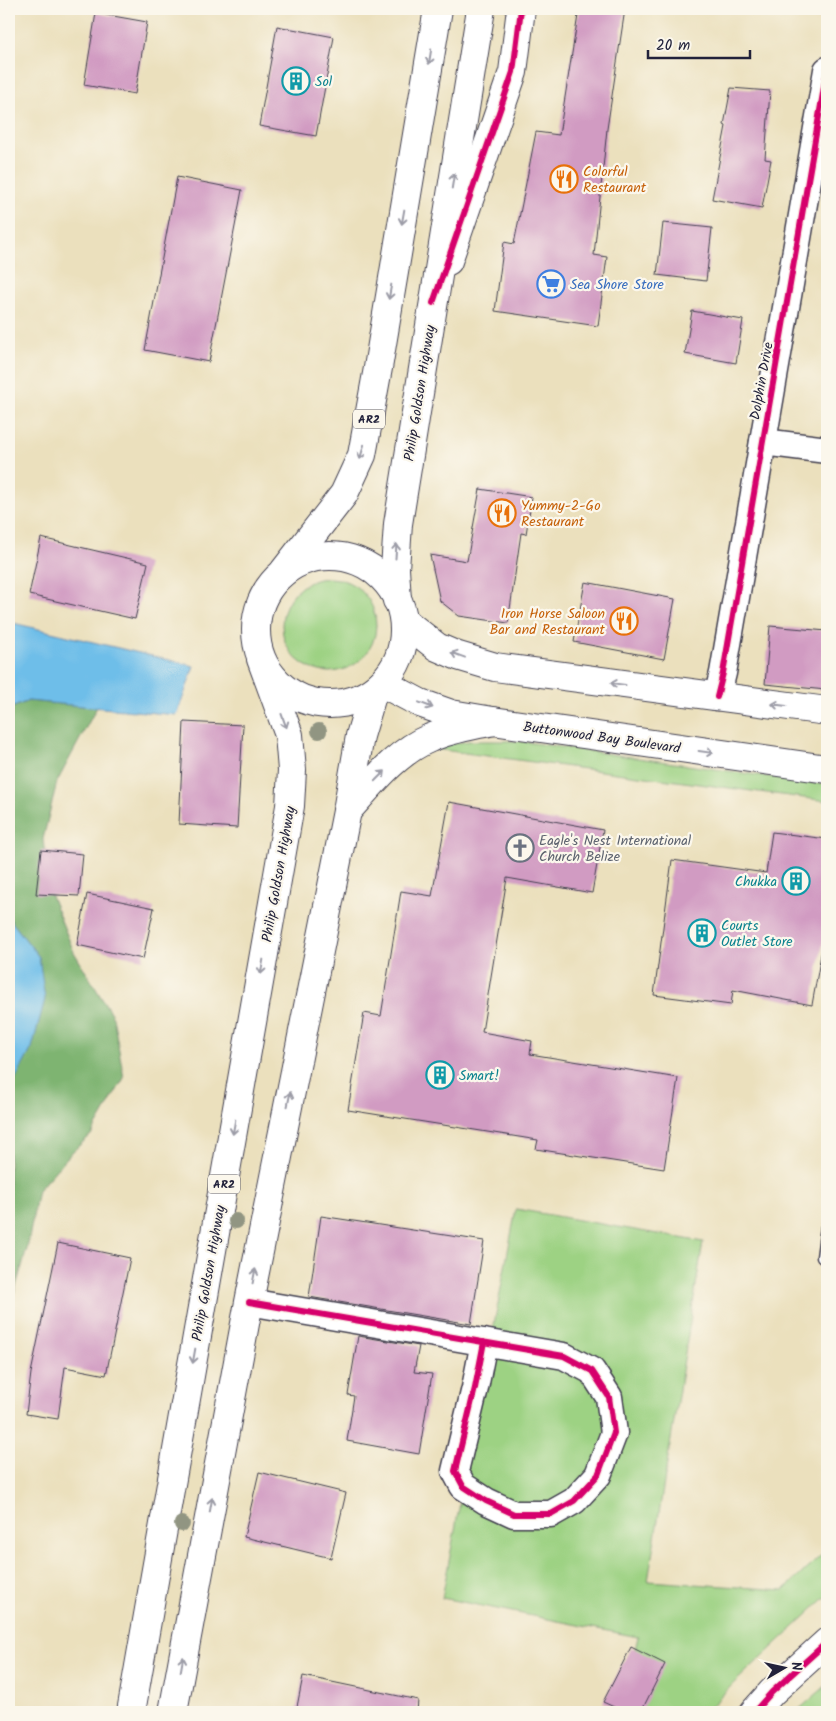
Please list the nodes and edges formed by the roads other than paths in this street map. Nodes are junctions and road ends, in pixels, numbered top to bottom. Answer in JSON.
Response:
{"nodes":[{"id":1,"x":438,"y":9,"type":"edge"},
{"id":2,"x":481,"y":9,"type":"edge"},
{"id":3,"x":522,"y":9,"type":"edge"},
{"id":4,"x":827,"y":70,"type":"edge"},
{"id":5,"x":818,"y":171,"type":"edge"},
{"id":6,"x":433,"y":303,"type":"junction"},
{"id":7,"x":763,"y":442,"type":"junction"},
{"id":8,"x":827,"y":450,"type":"edge"},
{"id":9,"x":284,"y":571,"type":"junction"},
{"id":10,"x":401,"y":610,"type":"junction"},
{"id":11,"x":261,"y":659,"type":"junction"},
{"id":12,"x":377,"y":688,"type":"junction"},
{"id":13,"x":718,"y":697,"type":"junction"},
{"id":14,"x":827,"y":711,"type":"edge"},
{"id":15,"x":493,"y":721,"type":"junction"},
{"id":16,"x":827,"y":770,"type":"edge"},
{"id":17,"x":347,"y":811,"type":"junction"},
{"id":18,"x":827,"y":1227,"type":"edge"},
{"id":19,"x":823,"y":1258,"type":"dead end"},
{"id":20,"x":249,"y":1302,"type":"junction"},
{"id":21,"x":484,"y":1342,"type":"junction"},
{"id":22,"x":827,"y":1642,"type":"edge"},
{"id":23,"x":131,"y":1712,"type":"edge"},
{"id":24,"x":173,"y":1712,"type":"edge"},
{"id":25,"x":754,"y":1712,"type":"edge"}],
"edges":[{"from":1,"to":9,"type":"main road","number":"AR2","one_way":true},
{"from":6,"to":2,"type":"main road","name":"Philip Goldson Highway","one_way":true},
{"from":3,"to":6,"type":"main road"},
{"from":4,"to":5,"type":"street","name":"Dolphin Drive"},
{"from":5,"to":7,"type":"street","name":"Dolphin Drive"},
{"from":10,"to":6,"type":"main road","name":"Philip Goldson Highway","one_way":true},
{"from":7,"to":8,"type":"street"},
{"from":7,"to":13,"type":"street","name":"Dolphin Drive"},
{"from":9,"to":10,"type":"main road"},
{"from":9,"to":11,"type":"main road"},
{"from":10,"to":12,"type":"main road"},
{"from":13,"to":10,"type":"main road","one_way":true},
{"from":11,"to":12,"type":"main road"},
{"from":11,"to":23,"type":"main road","name":"Philip Goldson Highway","number":"AR2","one_way":true},
{"from":12,"to":15,"type":"main road","name":"Buttonwood Bay Boulevard","one_way":true},
{"from":12,"to":17,"type":"main road"},
{"from":14,"to":13,"type":"main road","one_way":true},
{"from":15,"to":16,"type":"main road","name":"Buttonwood Bay Boulevard","one_way":true},
{"from":17,"to":15,"type":"main road","one_way":true},
{"from":20,"to":17,"type":"main road","one_way":true},
{"from":18,"to":19,"type":"lane"},
{"from":20,"to":21,"type":"street"},
{"from":24,"to":20,"type":"main road","one_way":true},
{"from":21,"to":21,"type":"street"},
{"from":22,"to":25,"type":"main road"}]}
